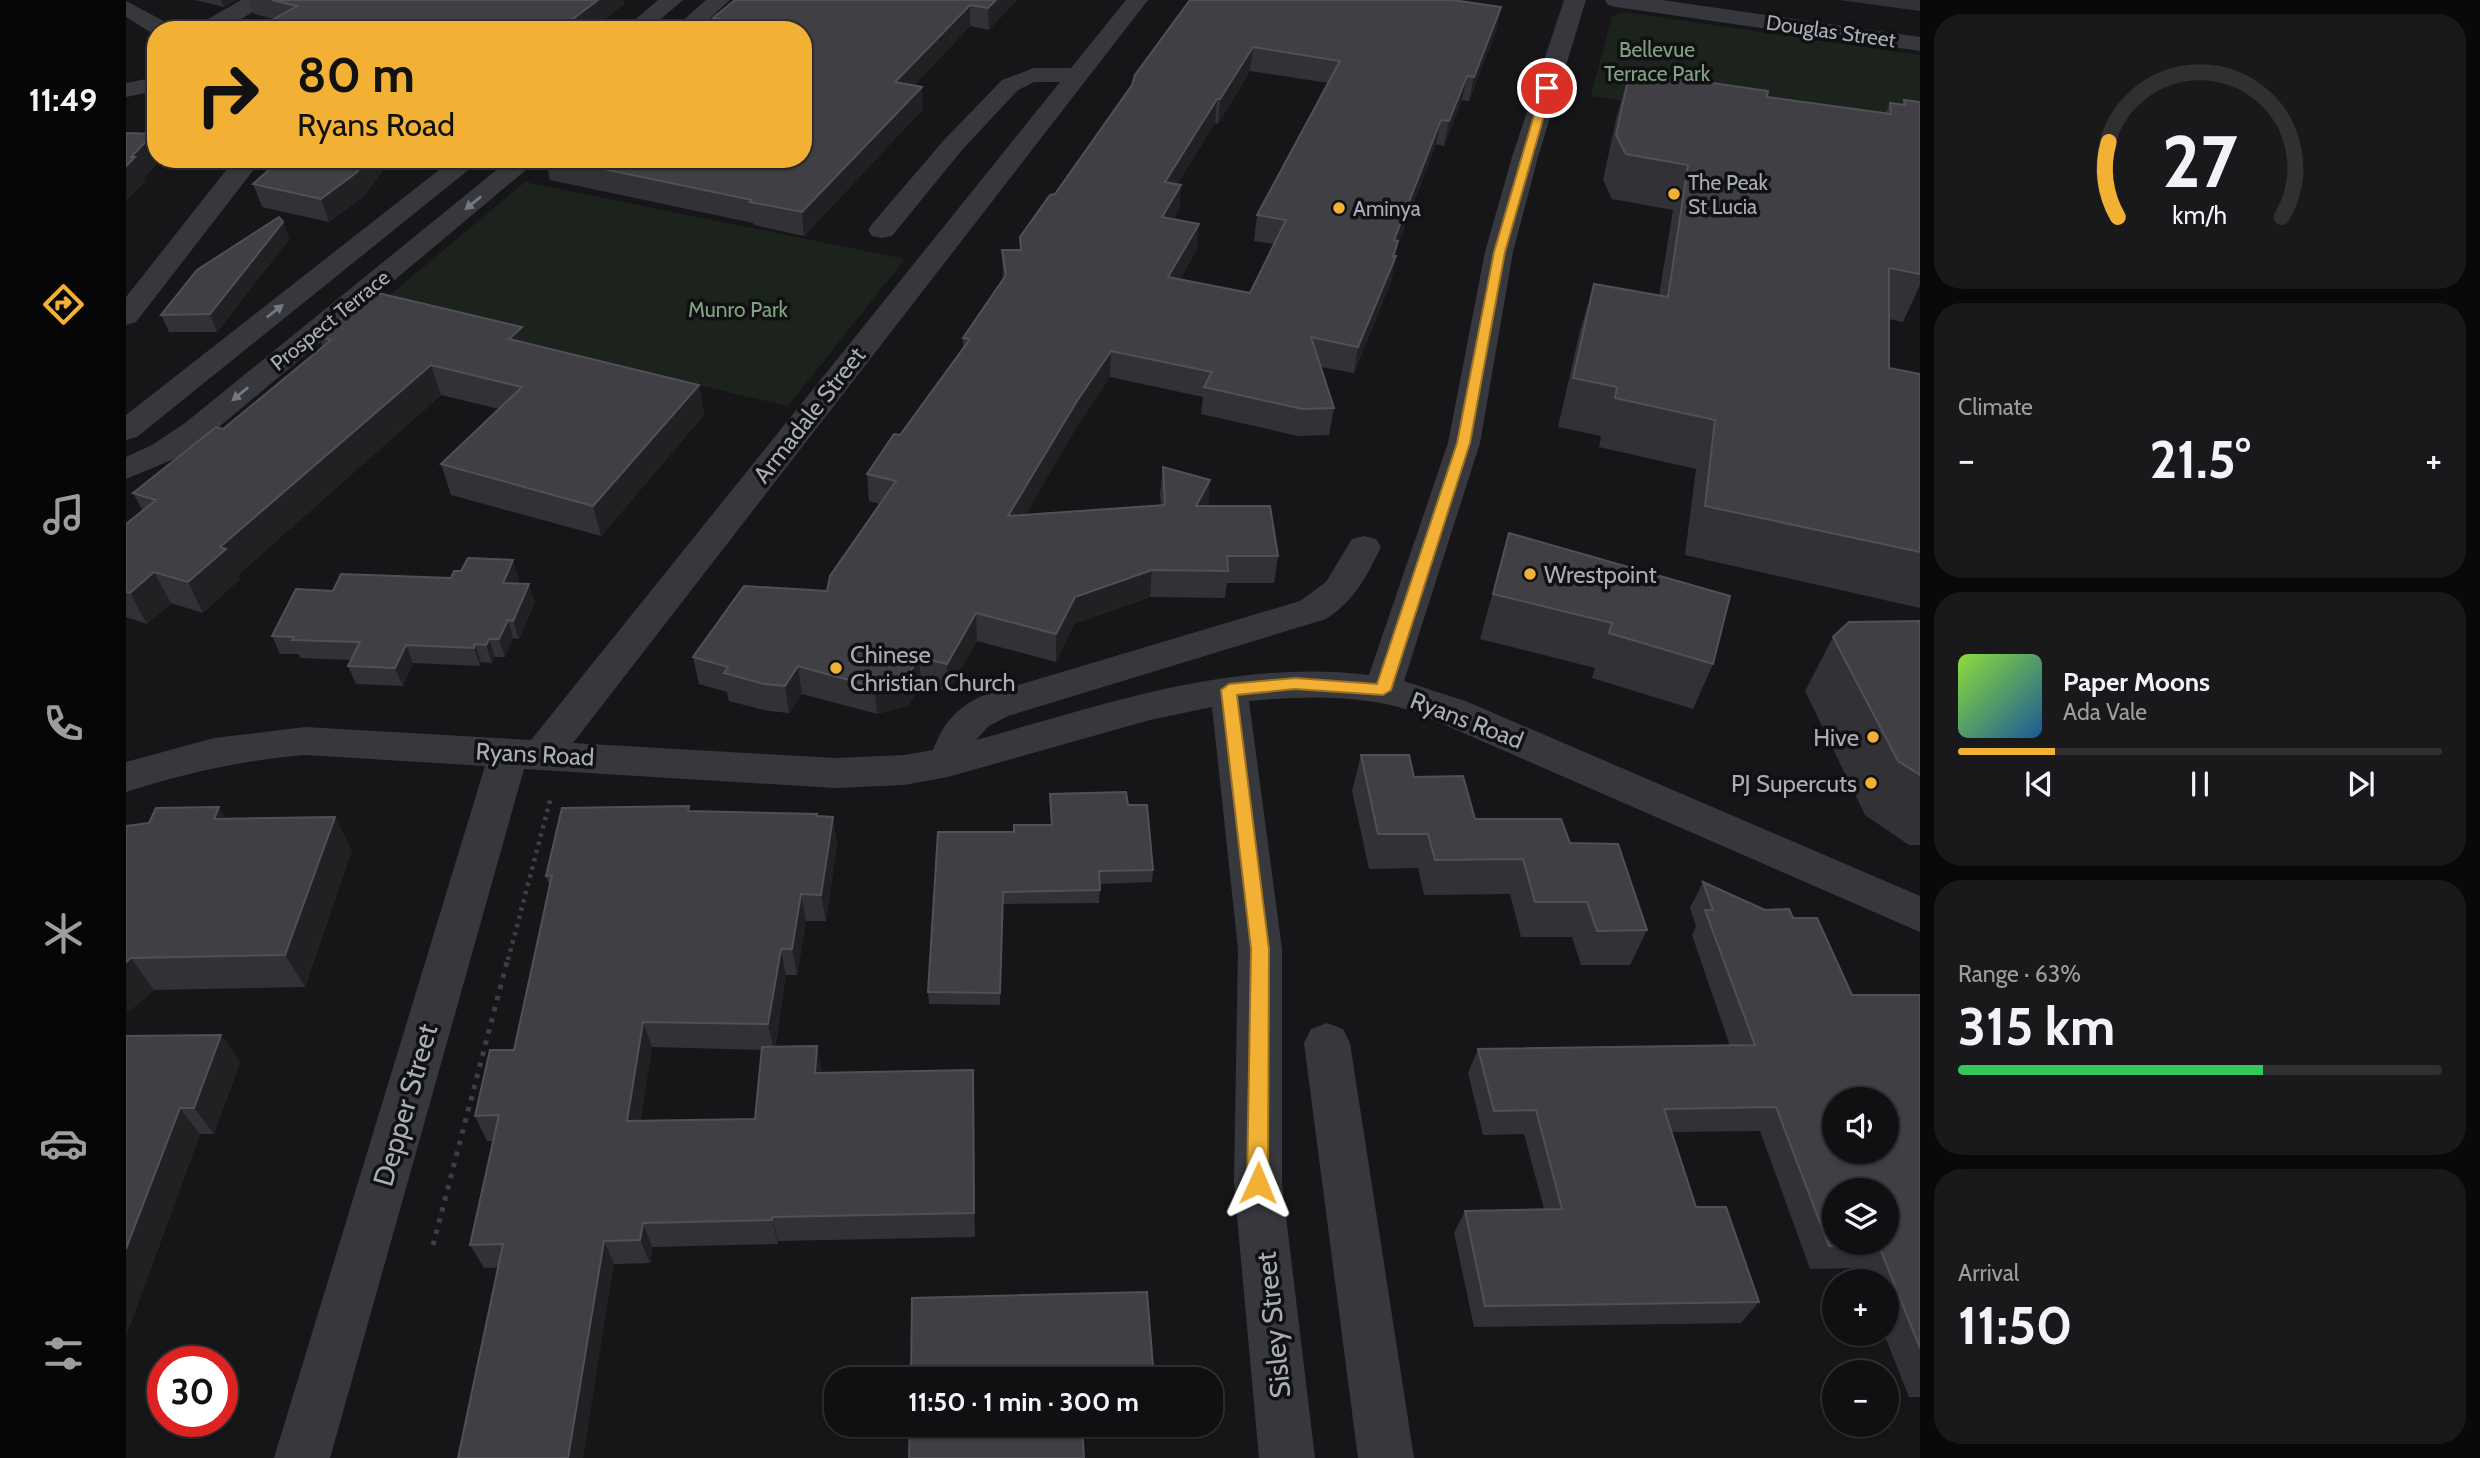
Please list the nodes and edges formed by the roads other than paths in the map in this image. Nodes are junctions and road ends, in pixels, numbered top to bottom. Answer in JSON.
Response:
{"nodes":[{"id":1,"x":257,"y":0,"type":"edge"},
{"id":2,"x":672,"y":0,"type":"edge"},
{"id":3,"x":719,"y":0,"type":"edge"},
{"id":4,"x":1138,"y":0,"type":"edge"},
{"id":5,"x":1575,"y":0,"type":"edge"},
{"id":6,"x":1616,"y":0,"type":"edge"},
{"id":7,"x":126,"y":8,"type":"edge"},
{"id":8,"x":148,"y":21,"type":"edge"},
{"id":9,"x":221,"y":21,"type":"edge"},
{"id":10,"x":645,"y":21,"type":"edge"},
{"id":11,"x":694,"y":21,"type":"edge"},
{"id":12,"x":1920,"y":44,"type":"edge"},
{"id":13,"x":147,"y":64,"type":"edge"},
{"id":14,"x":126,"y":68,"type":"edge"},
{"id":15,"x":1077,"y":76,"type":"junction"},
{"id":16,"x":147,"y":85,"type":"edge"},
{"id":17,"x":126,"y":90,"type":"edge"},
{"id":18,"x":241,"y":168,"type":"edge"},
{"id":19,"x":458,"y":168,"type":"edge"},
{"id":20,"x":515,"y":168,"type":"edge"},
{"id":21,"x":882,"y":230,"type":"dead end"},
{"id":22,"x":157,"y":278,"type":"junction"},
{"id":23,"x":126,"y":292,"type":"edge"},
{"id":24,"x":126,"y":316,"type":"edge"},
{"id":25,"x":126,"y":403,"type":"edge"},
{"id":26,"x":158,"y":403,"type":"junction"},
{"id":27,"x":126,"y":430,"type":"edge"},
{"id":28,"x":126,"y":469,"type":"edge"},
{"id":29,"x":1364,"y":547,"type":"dead end"},
{"id":30,"x":1229,"y":690,"type":"junction"},
{"id":31,"x":1383,"y":690,"type":"junction"},
{"id":32,"x":526,"y":753,"type":"junction"},
{"id":33,"x":948,"y":762,"type":"junction"},
{"id":34,"x":126,"y":777,"type":"edge"},
{"id":35,"x":1908,"y":903,"type":"edge"},
{"id":36,"x":1326,"y":1043,"type":"dead end"},
{"id":37,"x":302,"y":1458,"type":"edge"},
{"id":38,"x":1287,"y":1458,"type":"edge"},
{"id":39,"x":1386,"y":1458,"type":"edge"}],
"edges":[{"from":1,"to":9,"type":"street"},
{"from":2,"to":10,"type":"street"},
{"from":3,"to":11,"type":"street"},
{"from":4,"to":15,"type":"street","name":"Armadale Street"},
{"from":5,"to":31,"type":"street"},
{"from":6,"to":12,"type":"street","name":"Douglas Street"},
{"from":7,"to":8,"type":"street"},
{"from":13,"to":14,"type":"street"},
{"from":15,"to":21,"type":"street"},
{"from":15,"to":32,"type":"street","name":"Armadale Street"},
{"from":16,"to":17,"type":"street"},
{"from":18,"to":22,"type":"street"},
{"from":26,"to":19,"type":"street","name":"Prospect Terrace","one_way":true},
{"from":20,"to":28,"type":"street","name":"Prospect Terrace","one_way":true},
{"from":22,"to":23,"type":"street"},
{"from":22,"to":24,"type":"street"},
{"from":25,"to":26,"type":"street"},
{"from":26,"to":27,"type":"street","name":"Prospect Terrace"},
{"from":29,"to":33,"type":"street"},
{"from":30,"to":31,"type":"street","name":"Ryans Road"},
{"from":30,"to":33,"type":"street","name":"Ryans Road"},
{"from":30,"to":38,"type":"street","name":"Sisley Street"},
{"from":31,"to":35,"type":"street","name":"Ryans Road"},
{"from":32,"to":33,"type":"street","name":"Ryans Road"},
{"from":32,"to":34,"type":"street","name":"Ryans Road"},
{"from":32,"to":37,"type":"street","name":"Depper Street"},
{"from":36,"to":39,"type":"street"}]}
